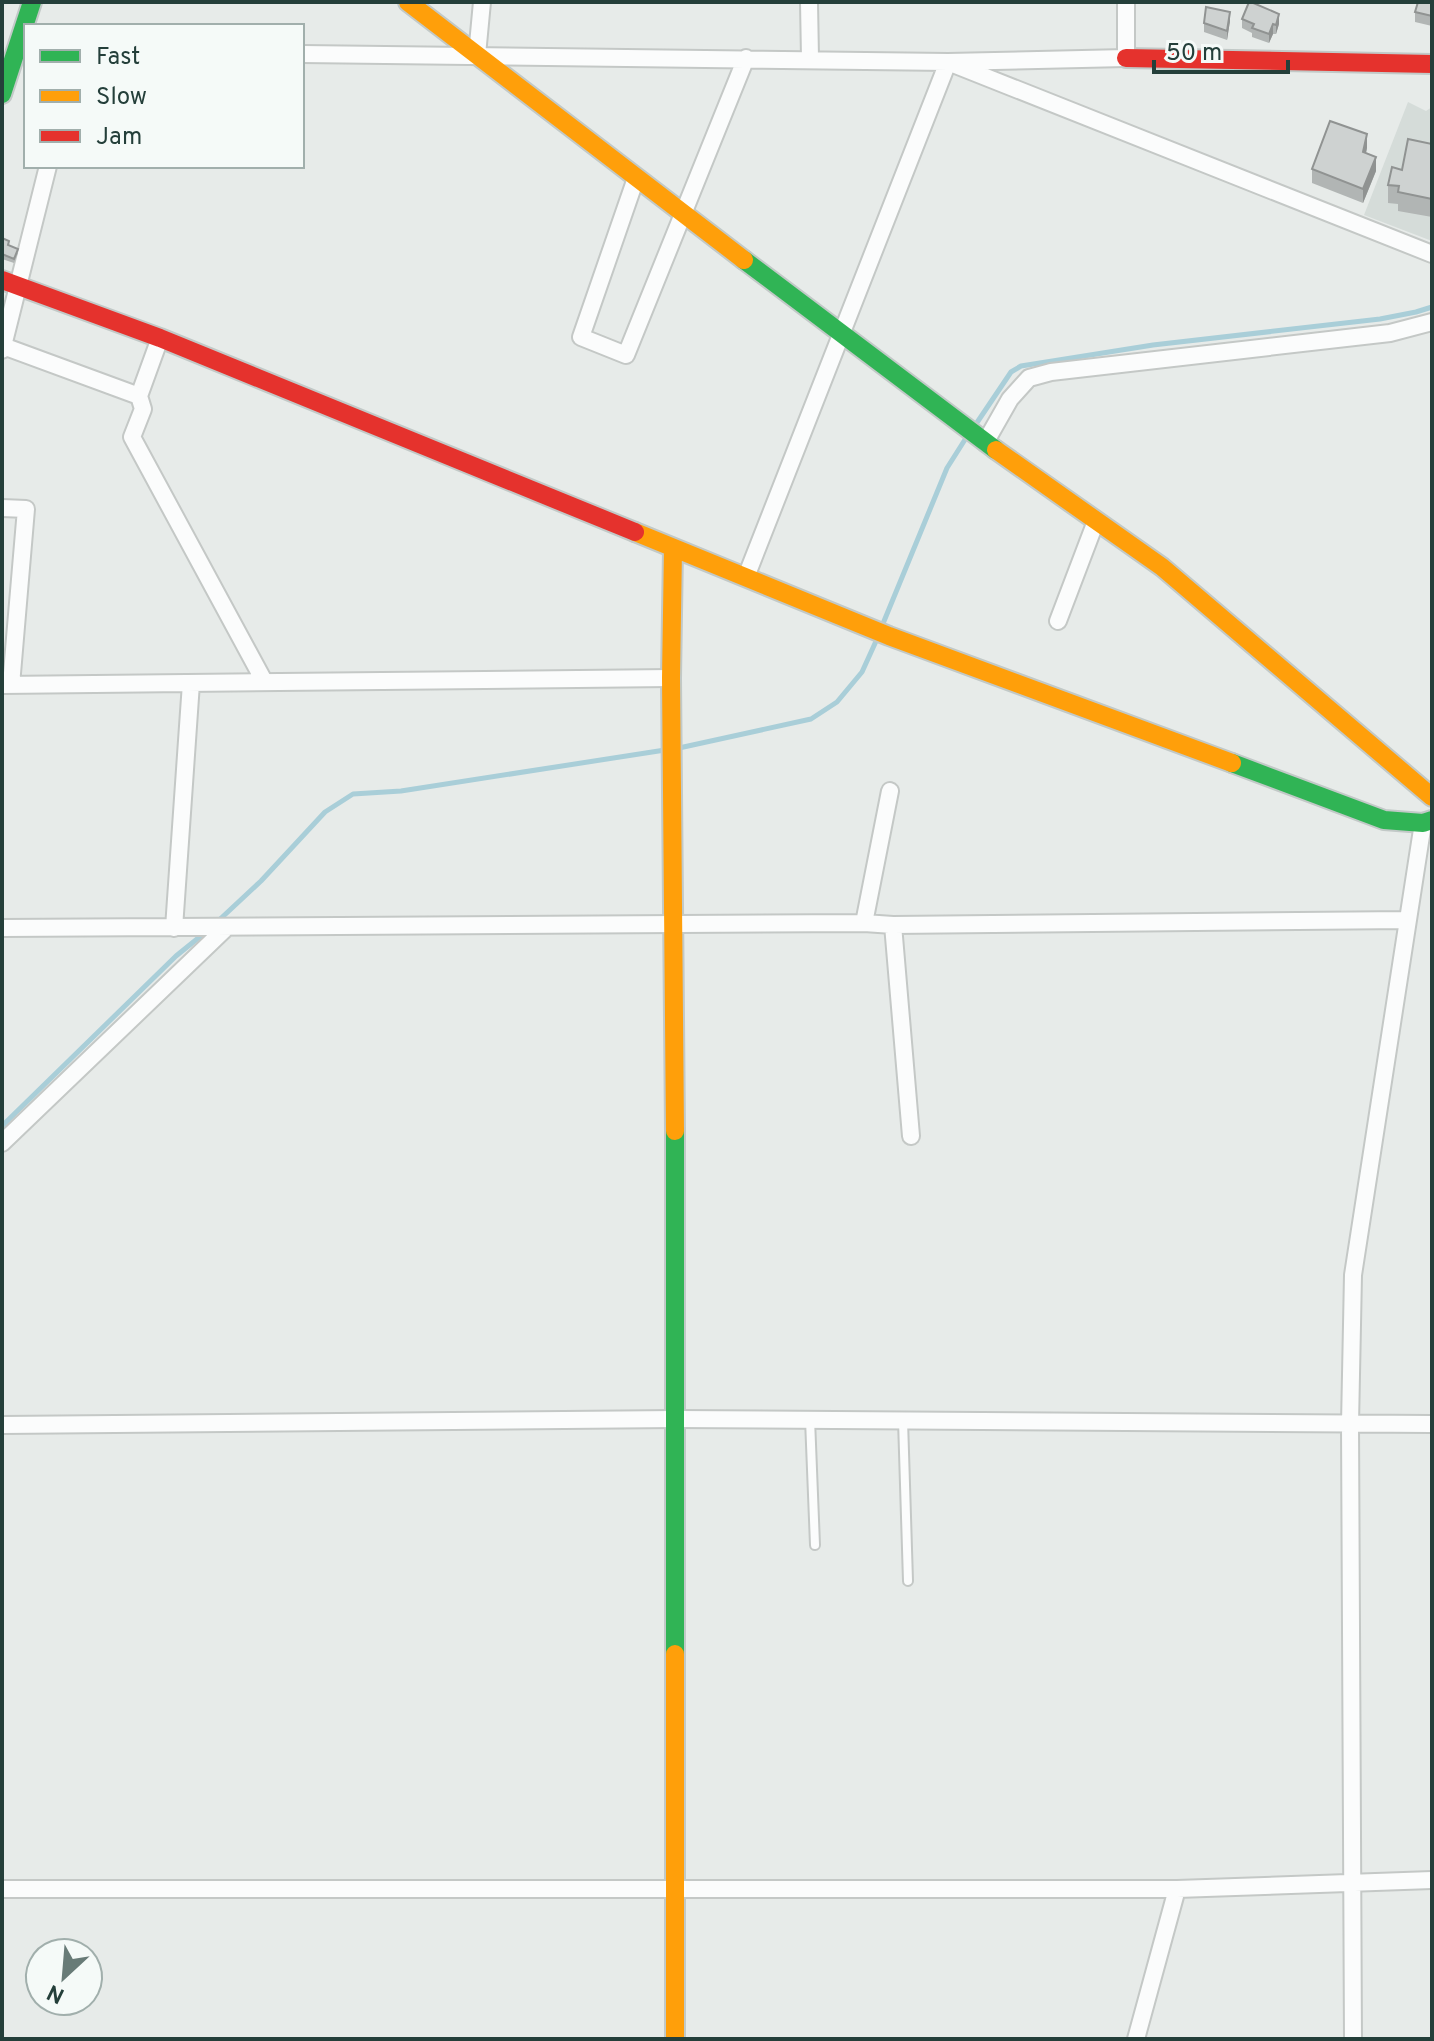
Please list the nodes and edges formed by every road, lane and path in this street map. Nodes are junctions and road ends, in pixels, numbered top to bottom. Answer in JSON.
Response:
{"nodes":[{"id":1,"x":32,"y":2,"type":"edge"},
{"id":2,"x":408,"y":2,"type":"edge"},
{"id":3,"x":482,"y":2,"type":"edge"},
{"id":4,"x":809,"y":2,"type":"edge"},
{"id":5,"x":1126,"y":2,"type":"edge"},
{"id":6,"x":25,"y":24,"type":"edge"},
{"id":7,"x":24,"y":26,"type":"edge"},
{"id":8,"x":304,"y":54,"type":"edge"},
{"id":9,"x":14,"y":55,"type":"edge"},
{"id":10,"x":477,"y":55,"type":"junction"},
{"id":11,"x":746,"y":58,"type":"junction"},
{"id":12,"x":810,"y":58,"type":"junction"},
{"id":13,"x":1126,"y":58,"type":"junction"},
{"id":14,"x":948,"y":62,"type":"junction"},
{"id":15,"x":1432,"y":64,"type":"edge"},
{"id":16,"x":2,"y":94,"type":"edge"},
{"id":17,"x":47,"y":168,"type":"edge"},
{"id":18,"x":636,"y":178,"type":"junction"},
{"id":19,"x":685,"y":213,"type":"junction"},
{"id":20,"x":1432,"y":254,"type":"edge"},
{"id":21,"x":11,"y":282,"type":"edge"},
{"id":22,"x":1432,"y":322,"type":"edge"},
{"id":23,"x":842,"y":336,"type":"junction"},
{"id":24,"x":160,"y":338,"type":"junction"},
{"id":25,"x":2,"y":348,"type":"edge"},
{"id":26,"x":139,"y":396,"type":"junction"},
{"id":27,"x":982,"y":441,"type":"junction"},
{"id":28,"x":2,"y":508,"type":"edge"},
{"id":29,"x":1096,"y":521,"type":"junction"},
{"id":30,"x":673,"y":549,"type":"junction"},
{"id":31,"x":746,"y":577,"type":"junction"},
{"id":32,"x":1058,"y":621,"type":"dead end"},
{"id":33,"x":671,"y":678,"type":"junction"},
{"id":34,"x":264,"y":681,"type":"junction"},
{"id":35,"x":191,"y":683,"type":"junction"},
{"id":36,"x":6,"y":685,"type":"edge"},
{"id":37,"x":890,"y":791,"type":"dead end"},
{"id":38,"x":1432,"y":797,"type":"edge"},
{"id":39,"x":1428,"y":821,"type":"edge"},
{"id":40,"x":1407,"y":920,"type":"junction"},
{"id":41,"x":864,"y":923,"type":"junction"},
{"id":42,"x":675,"y":925,"type":"junction"},
{"id":43,"x":893,"y":925,"type":"junction"},
{"id":44,"x":2,"y":928,"type":"edge"},
{"id":45,"x":174,"y":928,"type":"junction"},
{"id":46,"x":222,"y":928,"type":"junction"},
{"id":47,"x":911,"y":1136,"type":"dead end"},
{"id":48,"x":2,"y":1143,"type":"edge"},
{"id":49,"x":676,"y":1419,"type":"junction"},
{"id":50,"x":810,"y":1419,"type":"junction"},
{"id":51,"x":903,"y":1420,"type":"junction"},
{"id":52,"x":1350,"y":1424,"type":"junction"},
{"id":53,"x":1432,"y":1424,"type":"edge"},
{"id":54,"x":2,"y":1425,"type":"edge"},
{"id":55,"x":815,"y":1545,"type":"dead end"},
{"id":56,"x":908,"y":1581,"type":"dead end"},
{"id":57,"x":1432,"y":1880,"type":"edge"},
{"id":58,"x":1353,"y":1881,"type":"junction"},
{"id":59,"x":675,"y":1888,"type":"junction"},
{"id":60,"x":2,"y":1889,"type":"edge"},
{"id":61,"x":1177,"y":1889,"type":"junction"},
{"id":62,"x":675,"y":2039,"type":"edge"},
{"id":63,"x":1136,"y":2039,"type":"edge"},
{"id":64,"x":1353,"y":2039,"type":"edge"}],
"edges":[{"from":1,"to":6,"type":"street"},
{"from":2,"to":10,"type":"street"},
{"from":3,"to":10,"type":"street"},
{"from":4,"to":12,"type":"street"},
{"from":5,"to":13,"type":"street"},
{"from":7,"to":9,"type":"street"},
{"from":8,"to":10,"type":"street"},
{"from":9,"to":16,"type":"street"},
{"from":10,"to":11,"type":"street"},
{"from":10,"to":18,"type":"street"},
{"from":11,"to":12,"type":"street"},
{"from":11,"to":19,"type":"street"},
{"from":12,"to":14,"type":"street"},
{"from":13,"to":14,"type":"street"},
{"from":13,"to":15,"type":"street"},
{"from":14,"to":20,"type":"street"},
{"from":14,"to":23,"type":"street"},
{"from":17,"to":21,"type":"street"},
{"from":18,"to":19,"type":"street"},
{"from":18,"to":19,"type":"street"},
{"from":19,"to":23,"type":"street"},
{"from":21,"to":24,"type":"street"},
{"from":21,"to":25,"type":"street"},
{"from":22,"to":27,"type":"street"},
{"from":23,"to":27,"type":"street"},
{"from":23,"to":31,"type":"street"},
{"from":24,"to":26,"type":"street"},
{"from":24,"to":30,"type":"street"},
{"from":25,"to":26,"type":"street"},
{"from":26,"to":34,"type":"street"},
{"from":27,"to":29,"type":"street"},
{"from":28,"to":36,"type":"street"},
{"from":29,"to":32,"type":"street"},
{"from":29,"to":38,"type":"street"},
{"from":30,"to":31,"type":"street"},
{"from":30,"to":33,"type":"street"},
{"from":31,"to":39,"type":"street"},
{"from":33,"to":34,"type":"street"},
{"from":33,"to":42,"type":"street"},
{"from":34,"to":35,"type":"street"},
{"from":35,"to":36,"type":"street"},
{"from":35,"to":45,"type":"street"},
{"from":37,"to":41,"type":"street"},
{"from":39,"to":40,"type":"street"},
{"from":40,"to":43,"type":"street"},
{"from":40,"to":52,"type":"street"},
{"from":41,"to":42,"type":"street"},
{"from":41,"to":43,"type":"street"},
{"from":42,"to":46,"type":"street"},
{"from":42,"to":49,"type":"street"},
{"from":43,"to":47,"type":"street"},
{"from":44,"to":45,"type":"street"},
{"from":45,"to":46,"type":"street"},
{"from":46,"to":48,"type":"street"},
{"from":49,"to":50,"type":"street"},
{"from":49,"to":54,"type":"street"},
{"from":49,"to":59,"type":"street"},
{"from":50,"to":51,"type":"street"},
{"from":50,"to":55,"type":"lane"},
{"from":51,"to":52,"type":"street"},
{"from":51,"to":56,"type":"lane"},
{"from":52,"to":53,"type":"street"},
{"from":52,"to":58,"type":"street"},
{"from":57,"to":58,"type":"street"},
{"from":58,"to":61,"type":"street"},
{"from":58,"to":64,"type":"street"},
{"from":59,"to":60,"type":"street"},
{"from":59,"to":61,"type":"street"},
{"from":59,"to":62,"type":"street"},
{"from":61,"to":63,"type":"street"}]}
